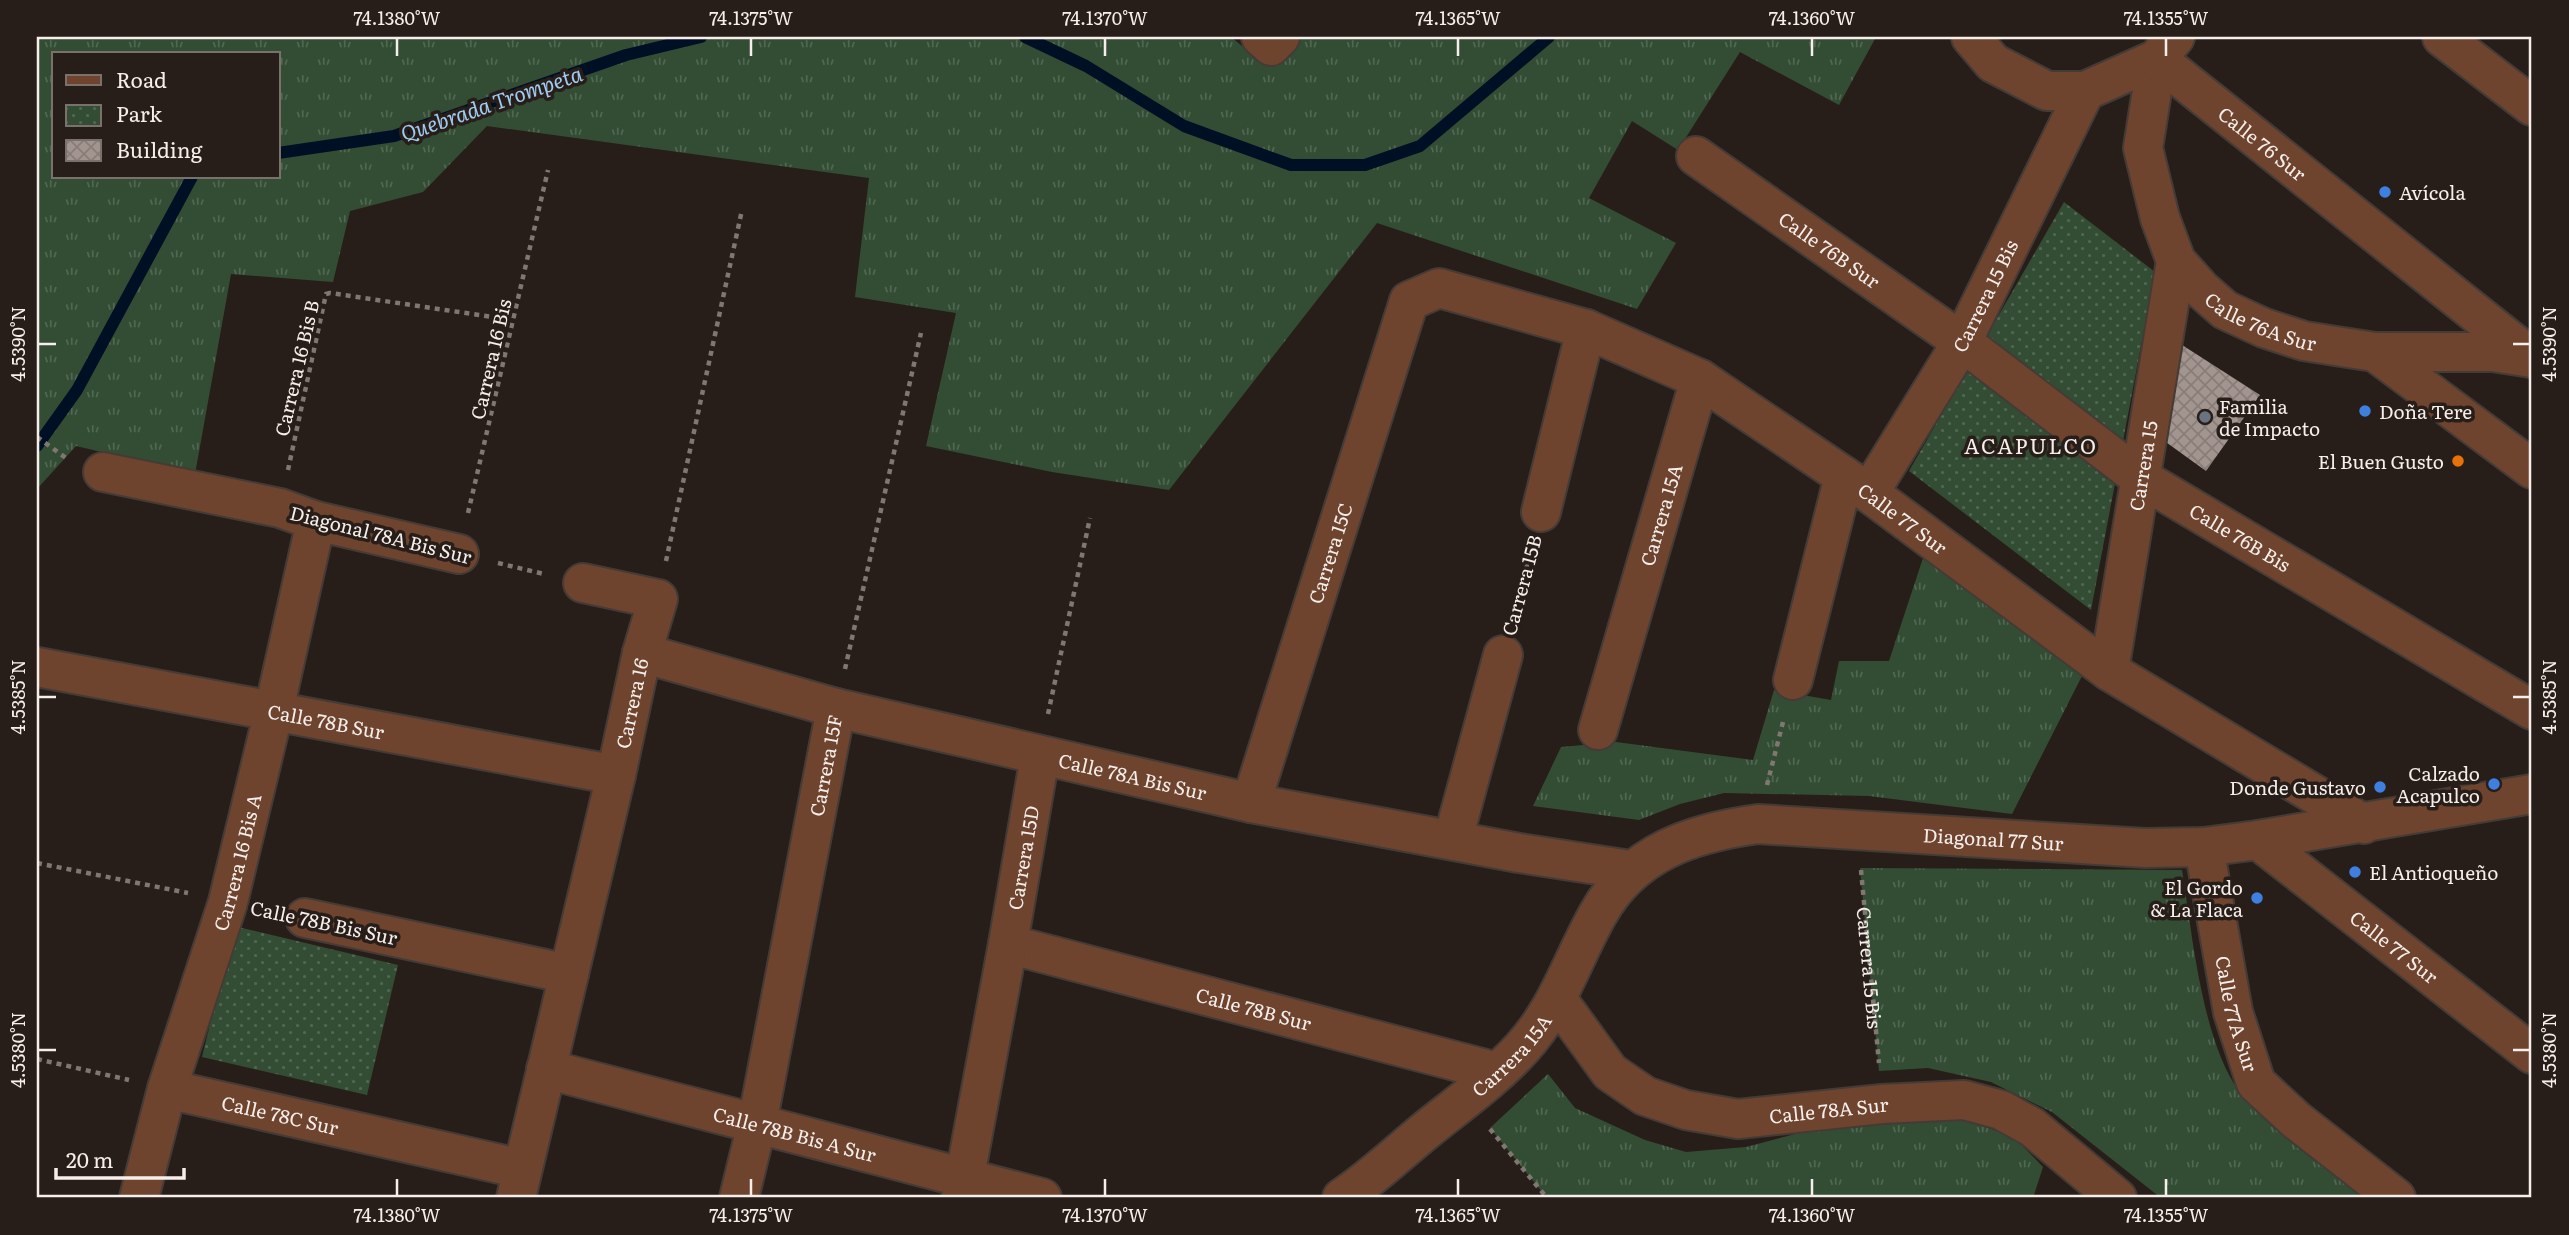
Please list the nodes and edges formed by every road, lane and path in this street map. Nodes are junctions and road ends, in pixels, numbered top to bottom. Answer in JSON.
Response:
{"nodes":[{"id":1,"x":1971,"y":37,"type":"edge"},
{"id":2,"x":2442,"y":37,"type":"edge"},
{"id":3,"x":2166,"y":48,"type":"edge"},
{"id":4,"x":2085,"y":91,"type":"junction"},
{"id":5,"x":2532,"y":106,"type":"edge"},
{"id":6,"x":1696,"y":156,"type":"dead end"},
{"id":7,"x":548,"y":170,"type":"dead end"},
{"id":8,"x":742,"y":210,"type":"dead end"},
{"id":9,"x":2176,"y":261,"type":"junction"},
{"id":10,"x":1409,"y":301,"type":"joint"},
{"id":11,"x":513,"y":320,"type":"junction"},
{"id":12,"x":1586,"y":329,"type":"junction"},
{"id":13,"x":921,"y":333,"type":"dead end"},
{"id":14,"x":1962,"y":342,"type":"junction"},
{"id":15,"x":2375,"y":352,"type":"junction"},
{"id":16,"x":2532,"y":358,"type":"edge"},
{"id":17,"x":1700,"y":379,"type":"junction"},
{"id":18,"x":37,"y":437,"type":"edge"},
{"id":19,"x":62,"y":457,"type":"dead end"},
{"id":20,"x":2532,"y":468,"type":"edge"},
{"id":21,"x":103,"y":472,"type":"dead end"},
{"id":22,"x":2139,"y":477,"type":"junction"},
{"id":23,"x":1856,"y":484,"type":"junction"},
{"id":24,"x":280,"y":508,"type":"junction"},
{"id":25,"x":1541,"y":512,"type":"joint"},
{"id":26,"x":1090,"y":518,"type":"dead end"},
{"id":27,"x":316,"y":521,"type":"junction"},
{"id":28,"x":459,"y":554,"type":"junction"},
{"id":29,"x":583,"y":583,"type":"joint"},
{"id":30,"x":658,"y":599,"type":"junction"},
{"id":31,"x":642,"y":653,"type":"junction"},
{"id":32,"x":1503,"y":655,"type":"joint"},
{"id":33,"x":37,"y":667,"type":"edge"},
{"id":34,"x":2109,"y":671,"type":"junction"},
{"id":35,"x":1793,"y":680,"type":"joint"},
{"id":36,"x":836,"y":708,"type":"junction"},
{"id":37,"x":274,"y":710,"type":"junction"},
{"id":38,"x":2532,"y":710,"type":"edge"},
{"id":39,"x":1598,"y":730,"type":"dead end"},
{"id":40,"x":1040,"y":756,"type":"junction"},
{"id":41,"x":616,"y":775,"type":"junction"},
{"id":42,"x":2529,"y":799,"type":"edge"},
{"id":43,"x":1251,"y":803,"type":"junction"},
{"id":44,"x":1758,"y":824,"type":"junction"},
{"id":45,"x":2364,"y":824,"type":"junction"},
{"id":46,"x":1857,"y":830,"type":"junction"},
{"id":47,"x":1454,"y":839,"type":"junction"},
{"id":48,"x":2258,"y":840,"type":"junction"},
{"id":49,"x":2204,"y":846,"type":"junction"},
{"id":50,"x":37,"y":863,"type":"edge"},
{"id":51,"x":1630,"y":870,"type":"junction"},
{"id":52,"x":228,"y":901,"type":"junction"},
{"id":53,"x":305,"y":918,"type":"dead end"},
{"id":54,"x":1008,"y":944,"type":"junction"},
{"id":55,"x":569,"y":974,"type":"junction"},
{"id":56,"x":1558,"y":999,"type":"junction"},
{"id":57,"x":2532,"y":1054,"type":"edge"},
{"id":58,"x":37,"y":1059,"type":"edge"},
{"id":59,"x":546,"y":1069,"type":"junction"},
{"id":60,"x":1497,"y":1072,"type":"junction"},
{"id":61,"x":167,"y":1089,"type":"junction"},
{"id":62,"x":1465,"y":1098,"type":"junction"},
{"id":63,"x":1882,"y":1104,"type":"junction"},
{"id":64,"x":757,"y":1124,"type":"junction"},
{"id":65,"x":519,"y":1184,"type":"edge"},
{"id":66,"x":963,"y":1188,"type":"edge"},
{"id":67,"x":139,"y":1198,"type":"edge"},
{"id":68,"x":739,"y":1198,"type":"edge"},
{"id":69,"x":1042,"y":1198,"type":"edge"},
{"id":70,"x":1342,"y":1198,"type":"edge"},
{"id":71,"x":1547,"y":1198,"type":"edge"},
{"id":72,"x":2117,"y":1198,"type":"edge"},
{"id":73,"x":2396,"y":1198,"type":"edge"}],
"edges":[{"from":1,"to":4,"type":"street"},
{"from":2,"to":5,"type":"street"},
{"from":3,"to":4,"type":"street"},
{"from":3,"to":9,"type":"street","name":"Calle 76A Sur"},
{"from":3,"to":16,"type":"street","name":"Calle 76 Sur"},
{"from":4,"to":14,"type":"street","name":"Carrera 15 Bis"},
{"from":6,"to":14,"type":"street","name":"Calle 76B Sur"},
{"from":7,"to":11,"type":"path","name":"Carrera 16 Bis"},
{"from":8,"to":30,"type":"path"},
{"from":9,"to":15,"type":"street","name":"Calle 76A Sur"},
{"from":9,"to":22,"type":"street","name":"Carrera 15"},
{"from":10,"to":12,"type":"street","name":"Calle 77 Sur"},
{"from":10,"to":43,"type":"street","name":"Carrera 15C"},
{"from":11,"to":24,"type":"path","name":"Carrera 16 Bis B"},
{"from":11,"to":28,"type":"path","name":"Carrera 16 Bis"},
{"from":12,"to":17,"type":"street","name":"Calle 77 Sur"},
{"from":12,"to":25,"type":"street","name":"Carrera 15B"},
{"from":13,"to":36,"type":"path","name":"Carrera 15F"},
{"from":14,"to":22,"type":"street","name":"Calle 76B Bis"},
{"from":14,"to":23,"type":"street","name":"Carrera 15 Bis"},
{"from":15,"to":16,"type":"street"},
{"from":15,"to":20,"type":"street","name":"Calle 76A Sur"},
{"from":17,"to":23,"type":"street","name":"Calle 77 Sur"},
{"from":17,"to":39,"type":"street","name":"Carrera 15A"},
{"from":18,"to":19,"type":"path"},
{"from":21,"to":24,"type":"street","name":"Diagonal 78A Bis Sur"},
{"from":22,"to":34,"type":"street","name":"Carrera 15"},
{"from":22,"to":38,"type":"street","name":"Calle 76B Bis"},
{"from":23,"to":34,"type":"street","name":"Calle 77 Sur"},
{"from":23,"to":35,"type":"street","name":"Carrera 15 Bis"},
{"from":24,"to":27,"type":"street","name":"Diagonal 78A Bis Sur"},
{"from":25,"to":32,"type":"path","name":"Carrera 15B"},
{"from":26,"to":40,"type":"path"},
{"from":27,"to":28,"type":"street","name":"Diagonal 78A Bis Sur"},
{"from":27,"to":37,"type":"street","name":"Carrera 16 Bis A"},
{"from":28,"to":29,"type":"path","name":"Diagonal 78A Bis Sur"},
{"from":29,"to":30,"type":"street"},
{"from":30,"to":31,"type":"street","name":"Carrera 16"},
{"from":31,"to":36,"type":"street","name":"Calle 78A Bis Sur"},
{"from":31,"to":41,"type":"street","name":"Carrera 16"},
{"from":32,"to":47,"type":"street","name":"Carrera 15B"},
{"from":33,"to":37,"type":"street","name":"Calle 78B Sur"},
{"from":34,"to":45,"type":"street","name":"Calle 77 Sur"},
{"from":35,"to":44,"type":"path"},
{"from":36,"to":40,"type":"street","name":"Calle 78A Bis Sur"},
{"from":36,"to":64,"type":"street","name":"Carrera 15F"},
{"from":37,"to":41,"type":"street","name":"Calle 78B Sur"},
{"from":37,"to":52,"type":"street","name":"Carrera 16 Bis A"},
{"from":40,"to":43,"type":"street","name":"Calle 78A Bis Sur"},
{"from":40,"to":54,"type":"street","name":"Carrera 15D"},
{"from":41,"to":55,"type":"street","name":"Carrera 16"},
{"from":42,"to":45,"type":"street","name":"Diagonal 77 Sur"},
{"from":43,"to":47,"type":"street","name":"Calle 78A Bis Sur"},
{"from":44,"to":46,"type":"street","name":"Diagonal 77 Sur"},
{"from":44,"to":51,"type":"street","name":"Diagonal 77 Sur"},
{"from":45,"to":48,"type":"street","name":"Diagonal 77 Sur"},
{"from":46,"to":49,"type":"street","name":"Diagonal 77 Sur"},
{"from":46,"to":63,"type":"path","name":"Carrera 15 Bis"},
{"from":47,"to":51,"type":"street","name":"Calle 78A Bis Sur"},
{"from":48,"to":49,"type":"street","name":"Diagonal 77 Sur"},
{"from":48,"to":57,"type":"street","name":"Calle 77 Sur"},
{"from":49,"to":73,"type":"street","name":"Calle 77A Sur"},
{"from":50,"to":52,"type":"path","name":"Calle 78B Bis Sur"},
{"from":51,"to":56,"type":"street","name":"Carrera 15A"},
{"from":52,"to":61,"type":"street","name":"Carrera 16 Bis A"},
{"from":53,"to":55,"type":"street","name":"Calle 78B Bis Sur"},
{"from":54,"to":60,"type":"street","name":"Calle 78B Sur"},
{"from":54,"to":66,"type":"street","name":"Carrera 15D"},
{"from":55,"to":59,"type":"street","name":"Carrera 16"},
{"from":56,"to":60,"type":"street","name":"Carrera 15A"},
{"from":56,"to":63,"type":"street","name":"Calle 78A Sur"},
{"from":58,"to":61,"type":"path"},
{"from":59,"to":64,"type":"street","name":"Calle 78B Bis A Sur"},
{"from":59,"to":65,"type":"street","name":"Carrera 16"},
{"from":60,"to":62,"type":"street","name":"Carrera 15A"},
{"from":61,"to":65,"type":"street","name":"Calle 78C Sur"},
{"from":61,"to":67,"type":"street","name":"Carrera 16 Bis A"},
{"from":62,"to":70,"type":"street","name":"Carrera 15A"},
{"from":62,"to":71,"type":"path"},
{"from":63,"to":72,"type":"street","name":"Calle 78A Sur"},
{"from":64,"to":66,"type":"street","name":"Calle 78B Bis A Sur"},
{"from":64,"to":68,"type":"street","name":"Carrera 15F"},
{"from":66,"to":69,"type":"street","name":"Calle 78B Bis A Sur"}]}
